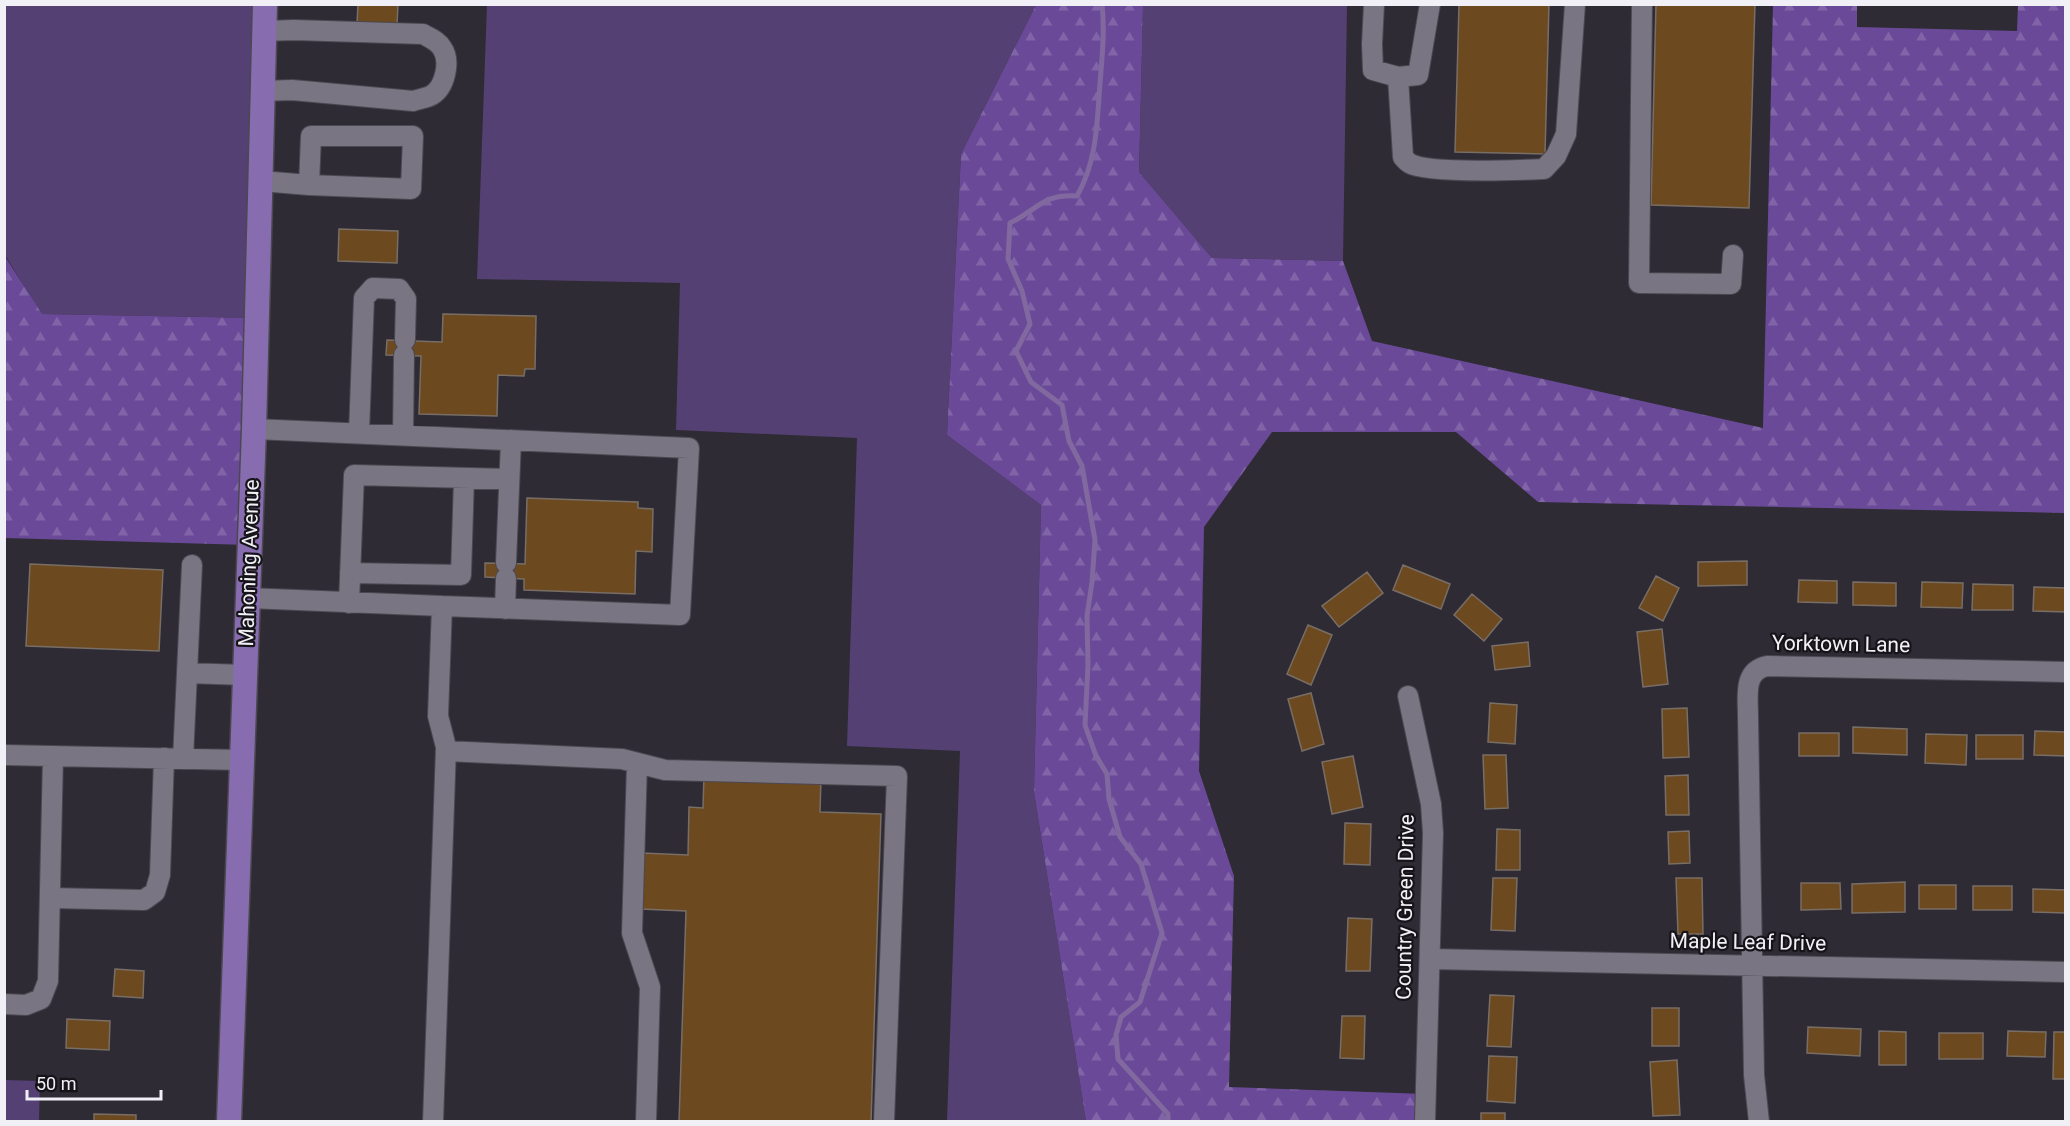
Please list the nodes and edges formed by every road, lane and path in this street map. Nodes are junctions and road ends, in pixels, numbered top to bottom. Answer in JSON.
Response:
{"nodes":[{"id":1,"x":266,"y":4,"type":"edge"},
{"id":2,"x":1374,"y":4,"type":"edge"},
{"id":3,"x":1430,"y":4,"type":"edge"},
{"id":4,"x":1575,"y":4,"type":"edge"},
{"id":5,"x":1642,"y":4,"type":"edge"},
{"id":6,"x":265,"y":32,"type":"junction"},
{"id":7,"x":1398,"y":77,"type":"junction"},
{"id":8,"x":263,"y":92,"type":"junction"},
{"id":9,"x":261,"y":181,"type":"junction"},
{"id":10,"x":309,"y":185,"type":"junction"},
{"id":11,"x":1733,"y":255,"type":"dead end"},
{"id":12,"x":254,"y":429,"type":"junction"},
{"id":13,"x":359,"y":433,"type":"junction"},
{"id":14,"x":403,"y":435,"type":"junction"},
{"id":15,"x":511,"y":440,"type":"junction"},
{"id":16,"x":464,"y":478,"type":"junction"},
{"id":17,"x":509,"y":479,"type":"junction"},
{"id":18,"x":192,"y":565,"type":"dead end"},
{"id":19,"x":350,"y":573,"type":"junction"},
{"id":20,"x":247,"y":598,"type":"junction"},
{"id":21,"x":349,"y":603,"type":"junction"},
{"id":22,"x":442,"y":606,"type":"junction"},
{"id":23,"x":505,"y":609,"type":"junction"},
{"id":24,"x":2066,"y":672,"type":"edge"},
{"id":25,"x":187,"y":673,"type":"junction"},
{"id":26,"x":244,"y":675,"type":"junction"},
{"id":27,"x":1408,"y":696,"type":"dead end"},
{"id":28,"x":446,"y":751,"type":"junction"},
{"id":29,"x":4,"y":755,"type":"edge"},
{"id":30,"x":54,"y":756,"type":"junction"},
{"id":31,"x":174,"y":759,"type":"junction"},
{"id":32,"x":241,"y":760,"type":"junction"},
{"id":33,"x":637,"y":763,"type":"junction"},
{"id":34,"x":50,"y":898,"type":"junction"},
{"id":35,"x":1430,"y":958,"type":"junction"},
{"id":36,"x":1752,"y":966,"type":"junction"},
{"id":37,"x":2066,"y":972,"type":"edge"},
{"id":38,"x":4,"y":1004,"type":"edge"},
{"id":39,"x":229,"y":1122,"type":"edge"},
{"id":40,"x":433,"y":1122,"type":"edge"},
{"id":41,"x":646,"y":1122,"type":"edge"},
{"id":42,"x":884,"y":1122,"type":"edge"},
{"id":43,"x":1425,"y":1122,"type":"edge"},
{"id":44,"x":1759,"y":1122,"type":"edge"}],
"edges":[{"from":1,"to":6,"type":"main road","name":"Mahoning Avenue"},
{"from":2,"to":7,"type":"street"},
{"from":3,"to":7,"type":"street"},
{"from":4,"to":7,"type":"street"},
{"from":5,"to":11,"type":"street"},
{"from":6,"to":8,"type":"main road","name":"Mahoning Avenue"},
{"from":6,"to":8,"type":"street"},
{"from":8,"to":9,"type":"main road","name":"Mahoning Avenue"},
{"from":9,"to":10,"type":"street"},
{"from":9,"to":12,"type":"main road","name":"Mahoning Avenue"},
{"from":10,"to":10,"type":"street"},
{"from":12,"to":13,"type":"street"},
{"from":12,"to":20,"type":"main road","name":"Mahoning Avenue"},
{"from":13,"to":14,"type":"street"},
{"from":13,"to":14,"type":"street"},
{"from":14,"to":15,"type":"street"},
{"from":15,"to":17,"type":"street"},
{"from":15,"to":23,"type":"street"},
{"from":16,"to":17,"type":"street"},
{"from":16,"to":19,"type":"street"},
{"from":16,"to":19,"type":"street"},
{"from":17,"to":23,"type":"street"},
{"from":18,"to":25,"type":"street"},
{"from":19,"to":21,"type":"street"},
{"from":20,"to":21,"type":"street"},
{"from":20,"to":26,"type":"main road","name":"Mahoning Avenue"},
{"from":21,"to":22,"type":"street"},
{"from":22,"to":23,"type":"street"},
{"from":22,"to":28,"type":"street"},
{"from":24,"to":36,"type":"street","name":"Yorktown Lane"},
{"from":25,"to":26,"type":"street"},
{"from":25,"to":31,"type":"street"},
{"from":26,"to":32,"type":"main road","name":"Mahoning Avenue"},
{"from":27,"to":35,"type":"street","name":"Country Green Drive"},
{"from":28,"to":33,"type":"street"},
{"from":28,"to":40,"type":"street"},
{"from":29,"to":30,"type":"street"},
{"from":30,"to":31,"type":"street"},
{"from":30,"to":34,"type":"street"},
{"from":31,"to":32,"type":"street"},
{"from":31,"to":34,"type":"street"},
{"from":32,"to":39,"type":"main road","name":"Mahoning Avenue"},
{"from":33,"to":41,"type":"street"},
{"from":33,"to":42,"type":"street"},
{"from":34,"to":38,"type":"street"},
{"from":35,"to":36,"type":"street","name":"Maple Leaf Drive"},
{"from":35,"to":43,"type":"street","name":"Country Green Drive"},
{"from":36,"to":37,"type":"street","name":"Maple Leaf Drive"},
{"from":36,"to":44,"type":"street"}]}
